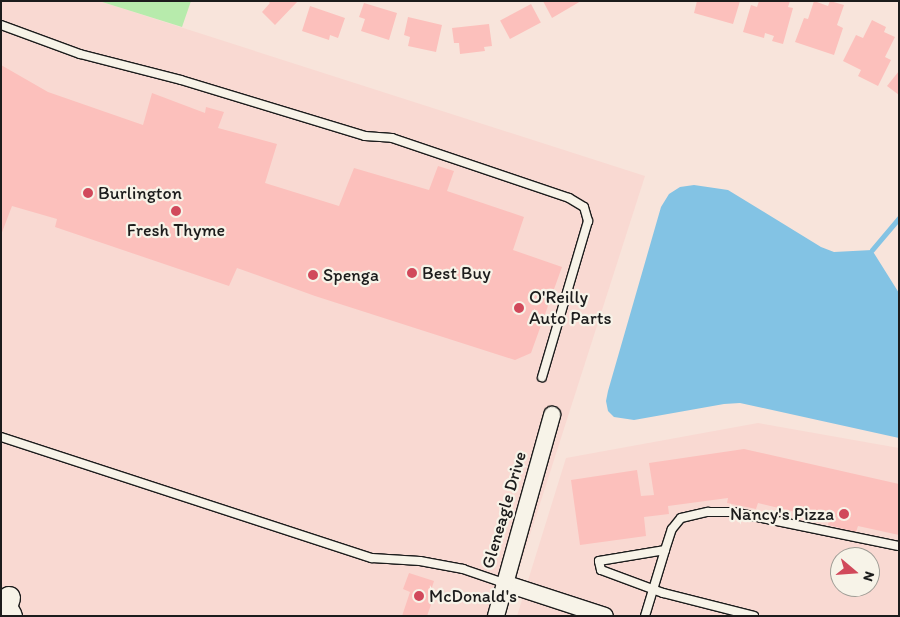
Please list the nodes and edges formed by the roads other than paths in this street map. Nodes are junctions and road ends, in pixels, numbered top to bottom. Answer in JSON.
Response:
{"nodes":[{"id":1,"x":1,"y":25,"type":"edge"},
{"id":2,"x":542,"y":377,"type":"dead end"},
{"id":3,"x":552,"y":415,"type":"dead end"},
{"id":4,"x":1,"y":438,"type":"edge"},
{"id":5,"x":899,"y":546,"type":"edge"},
{"id":6,"x":665,"y":550,"type":"junction"},
{"id":7,"x":504,"y":583,"type":"junction"},
{"id":8,"x":653,"y":589,"type":"junction"},
{"id":9,"x":1,"y":603,"type":"edge"},
{"id":10,"x":11,"y":616,"type":"edge"},
{"id":11,"x":496,"y":616,"type":"edge"},
{"id":12,"x":605,"y":616,"type":"edge"},
{"id":13,"x":644,"y":616,"type":"edge"},
{"id":14,"x":754,"y":616,"type":"edge"}],
"edges":[{"from":1,"to":2,"type":"lane"},
{"from":3,"to":7,"type":"street","name":"Gleneagle Drive"},
{"from":4,"to":7,"type":"lane"},
{"from":5,"to":6,"type":"lane"},
{"from":6,"to":8,"type":"lane"},
{"from":6,"to":8,"type":"lane"},
{"from":7,"to":11,"type":"street","name":"Gleneagle Drive"},
{"from":7,"to":12,"type":"street"},
{"from":8,"to":13,"type":"lane"},
{"from":8,"to":14,"type":"lane"},
{"from":9,"to":10,"type":"street"}]}
